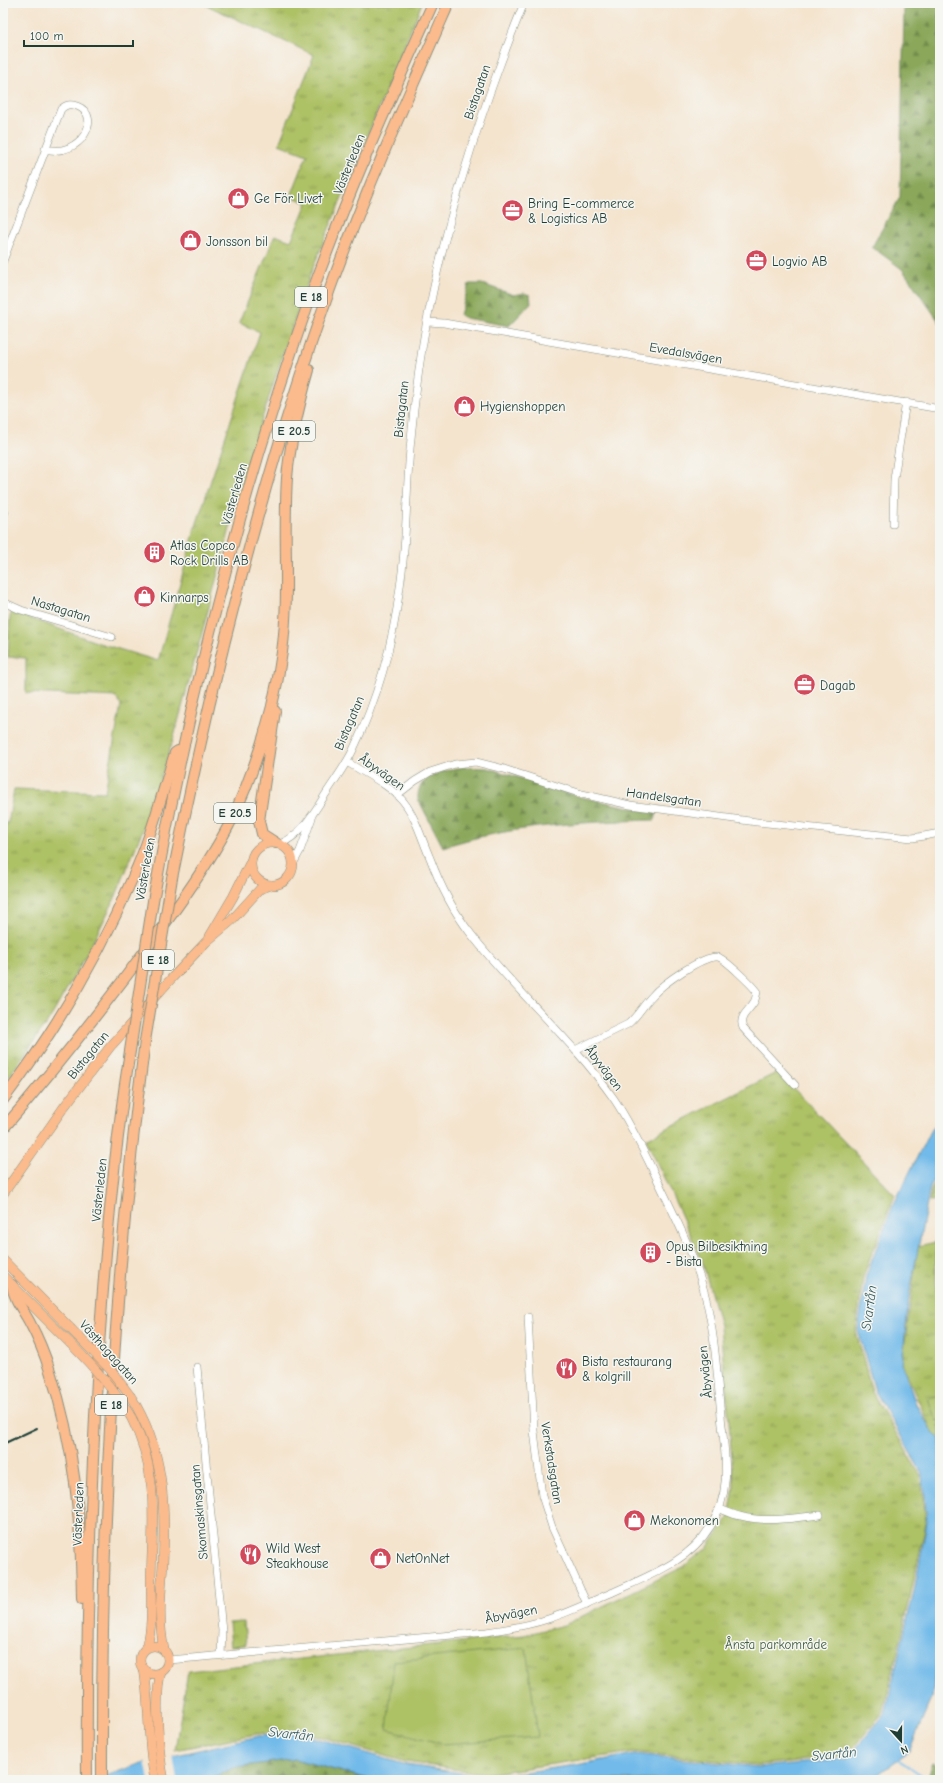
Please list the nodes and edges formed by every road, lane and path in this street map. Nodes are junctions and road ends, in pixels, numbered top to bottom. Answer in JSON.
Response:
{"nodes":[{"id":1,"x":433,"y":3,"type":"edge"},
{"id":2,"x":449,"y":3,"type":"edge"},
{"id":3,"x":524,"y":3,"type":"edge"},
{"id":4,"x":45,"y":149,"type":"junction"},
{"id":5,"x":3,"y":261,"type":"edge"},
{"id":6,"x":427,"y":322,"type":"junction"},
{"id":7,"x":313,"y":338,"type":"junction"},
{"id":8,"x":906,"y":402,"type":"junction"},
{"id":9,"x":940,"y":409,"type":"edge"},
{"id":10,"x":893,"y":524,"type":"dead end"},
{"id":11,"x":3,"y":602,"type":"edge"},
{"id":12,"x":112,"y":638,"type":"dead end"},
{"id":13,"x":280,"y":665,"type":"junction"},
{"id":14,"x":183,"y":748,"type":"junction"},
{"id":15,"x":347,"y":762,"type":"junction"},
{"id":16,"x":397,"y":795,"type":"junction"},
{"id":17,"x":313,"y":815,"type":"junction"},
{"id":18,"x":940,"y":833,"type":"edge"},
{"id":19,"x":278,"y":844,"type":"junction"},
{"id":20,"x":252,"y":860,"type":"junction"},
{"id":21,"x":293,"y":864,"type":"junction"},
{"id":22,"x":271,"y":885,"type":"junction"},
{"id":23,"x":206,"y":942,"type":"junction"},
{"id":24,"x":575,"y":1050,"type":"junction"},
{"id":25,"x":794,"y":1085,"type":"dead end"},
{"id":26,"x":3,"y":1100,"type":"edge"},
{"id":27,"x":3,"y":1129,"type":"edge"},
{"id":28,"x":3,"y":1194,"type":"edge"},
{"id":29,"x":4,"y":1261,"type":"edge"},
{"id":30,"x":3,"y":1276,"type":"edge"},
{"id":31,"x":12,"y":1285,"type":"junction"},
{"id":32,"x":528,"y":1317,"type":"dead end"},
{"id":33,"x":197,"y":1367,"type":"dead end"},
{"id":34,"x":720,"y":1509,"type":"junction"},
{"id":35,"x":820,"y":1514,"type":"dead end"},
{"id":36,"x":587,"y":1604,"type":"junction"},
{"id":37,"x":87,"y":1622,"type":"junction"},
{"id":38,"x":147,"y":1648,"type":"junction"},
{"id":39,"x":164,"y":1649,"type":"junction"},
{"id":40,"x":221,"y":1655,"type":"junction"},
{"id":41,"x":169,"y":1660,"type":"junction"},
{"id":42,"x":144,"y":1669,"type":"junction"},
{"id":43,"x":160,"y":1676,"type":"junction"},
{"id":44,"x":102,"y":1775,"type":"edge"},
{"id":45,"x":86,"y":1777,"type":"edge"},
{"id":46,"x":154,"y":1780,"type":"edge"},
{"id":47,"x":164,"y":1780,"type":"edge"}],
"edges":[{"from":1,"to":14,"type":"highway","name":"Västerleden","number":"E 18"},
{"from":2,"to":7,"type":"highway","number":"E 18"},
{"from":3,"to":6,"type":"street","name":"Bistagatan"},
{"from":4,"to":4,"type":"street"},
{"from":4,"to":5,"type":"street"},
{"from":6,"to":8,"type":"street","name":"Evedalsvägen"},
{"from":6,"to":15,"type":"street","name":"Bistagatan"},
{"from":7,"to":13,"type":"highway","number":"E 20.5"},
{"from":7,"to":44,"type":"highway","number":"E 18","bridge":true},
{"from":8,"to":9,"type":"street","name":"Evedalsvägen"},
{"from":8,"to":10,"type":"street"},
{"from":11,"to":12,"type":"street","name":"Nastagatan"},
{"from":13,"to":19,"type":"highway","number":"E 20.5"},
{"from":13,"to":27,"type":"highway","number":"E 20.5"},
{"from":14,"to":26,"type":"highway"},
{"from":14,"to":37,"type":"highway","name":"Västerleden","number":"E 18","bridge":true},
{"from":15,"to":16,"type":"street","name":"Åbyvägen"},
{"from":15,"to":17,"type":"street","name":"Bistagatan"},
{"from":16,"to":18,"type":"street","name":"Handelsgatan"},
{"from":16,"to":24,"type":"street","name":"Åbyvägen"},
{"from":17,"to":19,"type":"street","name":"Bistagatan"},
{"from":17,"to":21,"type":"street","name":"Bistagatan"},
{"from":19,"to":20,"type":"main road"},
{"from":19,"to":21,"type":"main road","number":"E 20.5"},
{"from":20,"to":22,"type":"main road"},
{"from":20,"to":23,"type":"main road","name":"Bistagatan"},
{"from":21,"to":22,"type":"main road"},
{"from":22,"to":23,"type":"main road","name":"Bistagatan"},
{"from":23,"to":28,"type":"main road","name":"Bistagatan"},
{"from":24,"to":25,"type":"street"},
{"from":24,"to":34,"type":"street","name":"Åbyvägen"},
{"from":29,"to":39,"type":"main road","name":"Västhagagatan","bridge":true},
{"from":30,"to":31,"type":"main road","name":"Västhagagatan"},
{"from":31,"to":37,"type":"highway","number":"E 18"},
{"from":31,"to":38,"type":"main road","name":"Västhagagatan","bridge":true},
{"from":32,"to":36,"type":"street","name":"Verkstadsgatan"},
{"from":33,"to":40,"type":"street","name":"Skomaskinsgatan"},
{"from":34,"to":35,"type":"street"},
{"from":34,"to":36,"type":"street","name":"Åbyvägen"},
{"from":36,"to":40,"type":"street","name":"Åbyvägen"},
{"from":37,"to":45,"type":"highway","name":"Västerleden","number":"E 18"},
{"from":38,"to":39,"type":"main road"},
{"from":38,"to":42,"type":"main road"},
{"from":39,"to":41,"type":"main road"},
{"from":40,"to":41,"type":"street","name":"Åbyvägen"},
{"from":41,"to":43,"type":"main road"},
{"from":42,"to":43,"type":"main road"},
{"from":42,"to":46,"type":"main road"},
{"from":43,"to":47,"type":"main road"}]}
